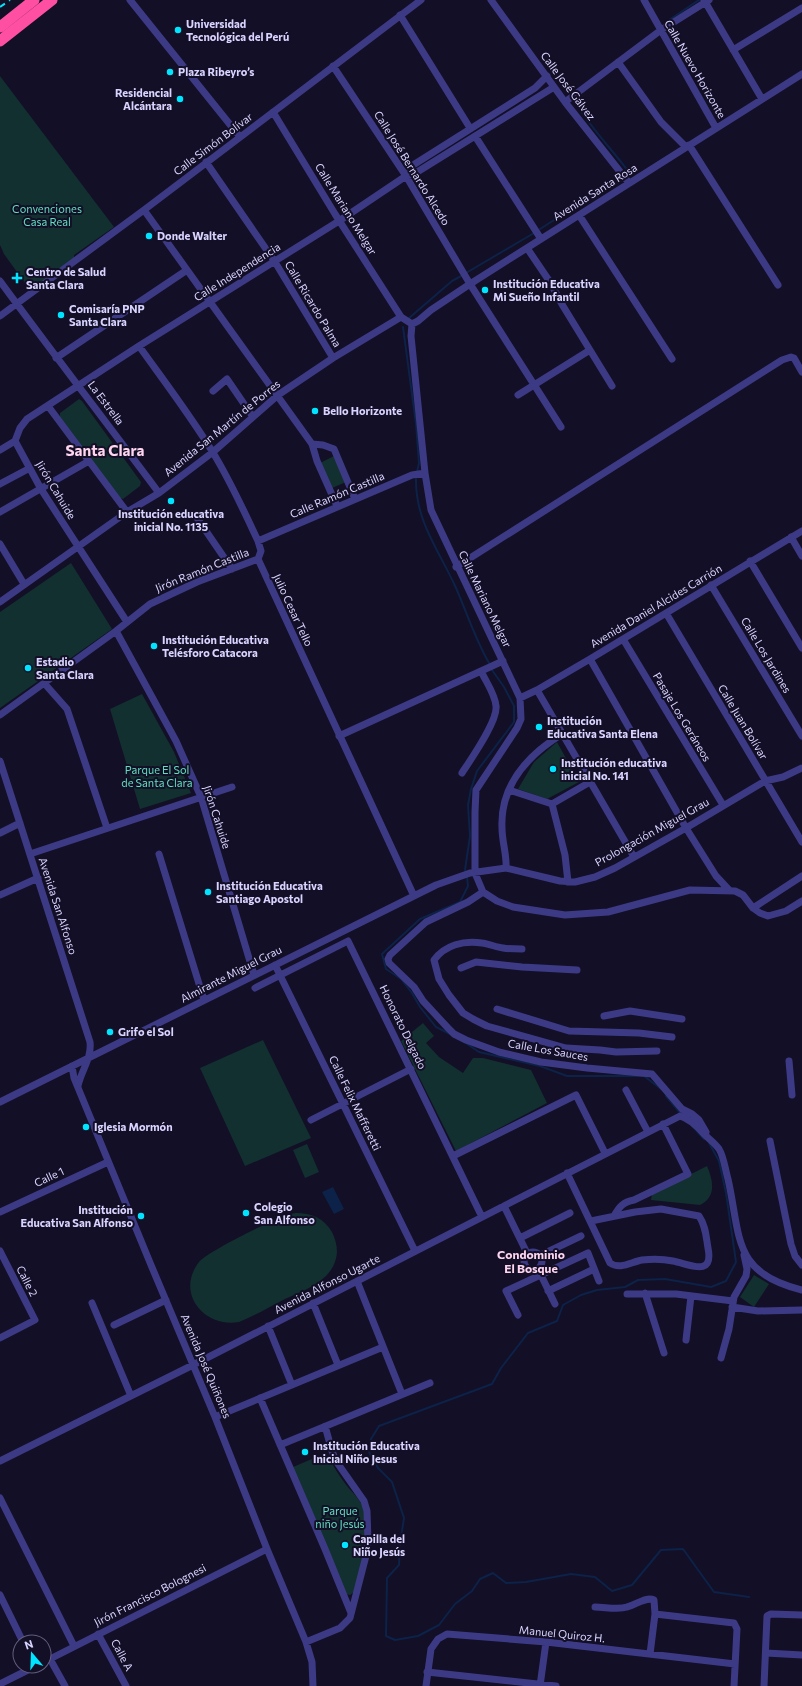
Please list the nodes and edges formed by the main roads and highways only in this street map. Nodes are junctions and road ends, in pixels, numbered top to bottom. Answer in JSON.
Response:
{"nodes":[{"id":1,"x":34,"y":0,"type":"edge"},
{"id":2,"x":52,"y":0,"type":"edge"},
{"id":3,"x":0,"y":27,"type":"edge"},
{"id":4,"x":0,"y":41,"type":"edge"}],
"edges":[{"from":1,"to":3,"type":"highway"},
{"from":2,"to":4,"type":"highway"}]}
